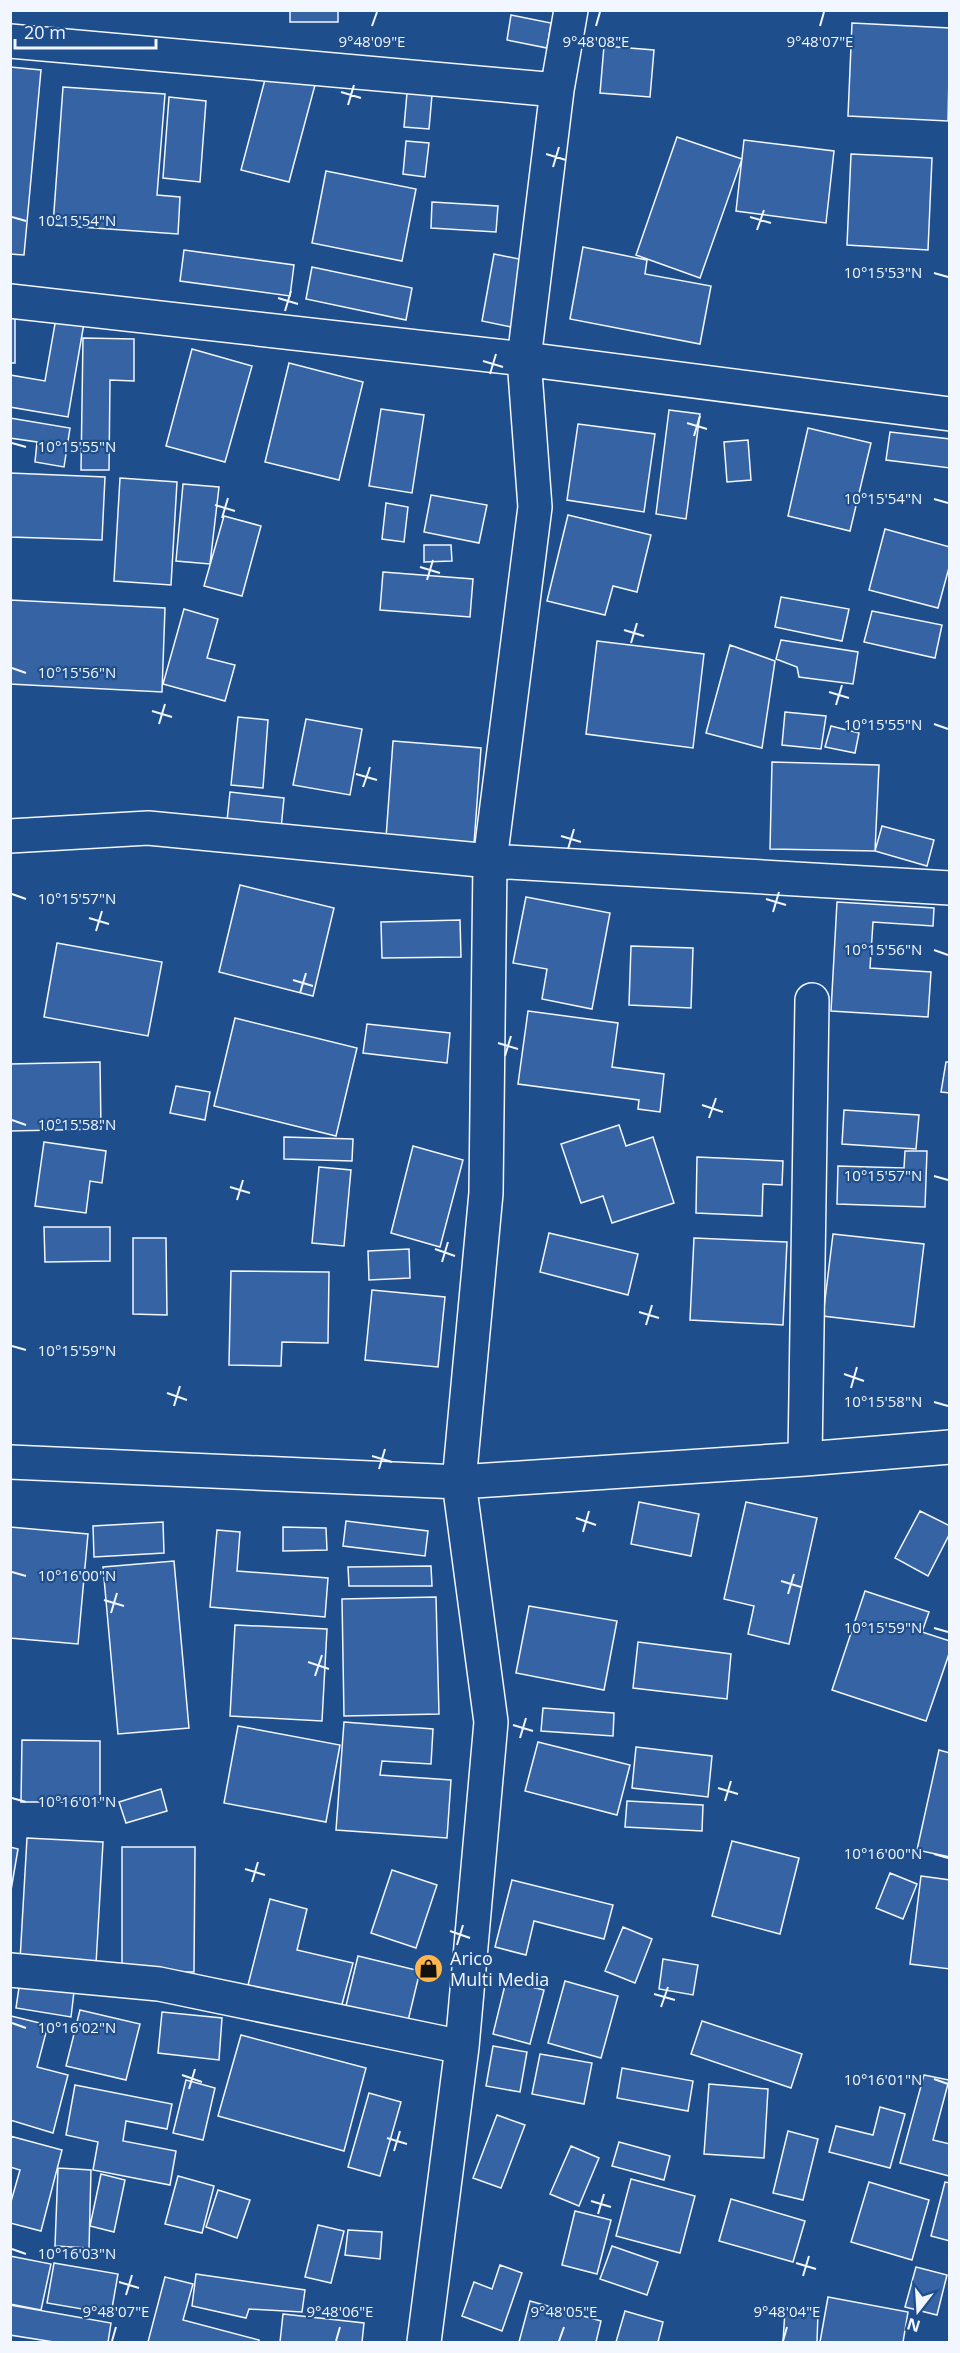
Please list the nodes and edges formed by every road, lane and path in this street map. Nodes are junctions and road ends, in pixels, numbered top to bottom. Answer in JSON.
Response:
{"nodes":[{"id":1,"x":571,"y":10,"type":"edge"},
{"id":2,"x":10,"y":41,"type":"edge"},
{"id":3,"x":557,"y":90,"type":"junction"},
{"id":4,"x":10,"y":301,"type":"edge"},
{"id":5,"x":524,"y":359,"type":"junction"},
{"id":6,"x":950,"y":414,"type":"edge"},
{"id":7,"x":10,"y":836,"type":"edge"},
{"id":8,"x":490,"y":861,"type":"junction"},
{"id":9,"x":950,"y":888,"type":"edge"},
{"id":10,"x":812,"y":1000,"type":"dead end"},
{"id":11,"x":10,"y":1442,"type":"edge"},
{"id":12,"x":950,"y":1447,"type":"edge"},
{"id":13,"x":805,"y":1459,"type":"junction"},
{"id":14,"x":10,"y":1462,"type":"edge"},
{"id":15,"x":46,"y":1464,"type":"junction"},
{"id":16,"x":459,"y":1482,"type":"junction"},
{"id":17,"x":10,"y":1970,"type":"edge"},
{"id":18,"x":462,"y":2047,"type":"junction"},
{"id":19,"x":424,"y":2343,"type":"edge"}],
"edges":[{"from":1,"to":3,"type":"street"},
{"from":2,"to":3,"type":"street"},
{"from":3,"to":5,"type":"street"},
{"from":4,"to":5,"type":"street"},
{"from":5,"to":6,"type":"street"},
{"from":5,"to":8,"type":"street"},
{"from":7,"to":8,"type":"street"},
{"from":8,"to":9,"type":"street"},
{"from":8,"to":16,"type":"street"},
{"from":10,"to":13,"type":"street"},
{"from":11,"to":15,"type":"street"},
{"from":12,"to":13,"type":"street"},
{"from":13,"to":16,"type":"street"},
{"from":14,"to":15,"type":"street"},
{"from":15,"to":16,"type":"street"},
{"from":16,"to":18,"type":"street"},
{"from":17,"to":18,"type":"street"},
{"from":18,"to":19,"type":"street"}]}
